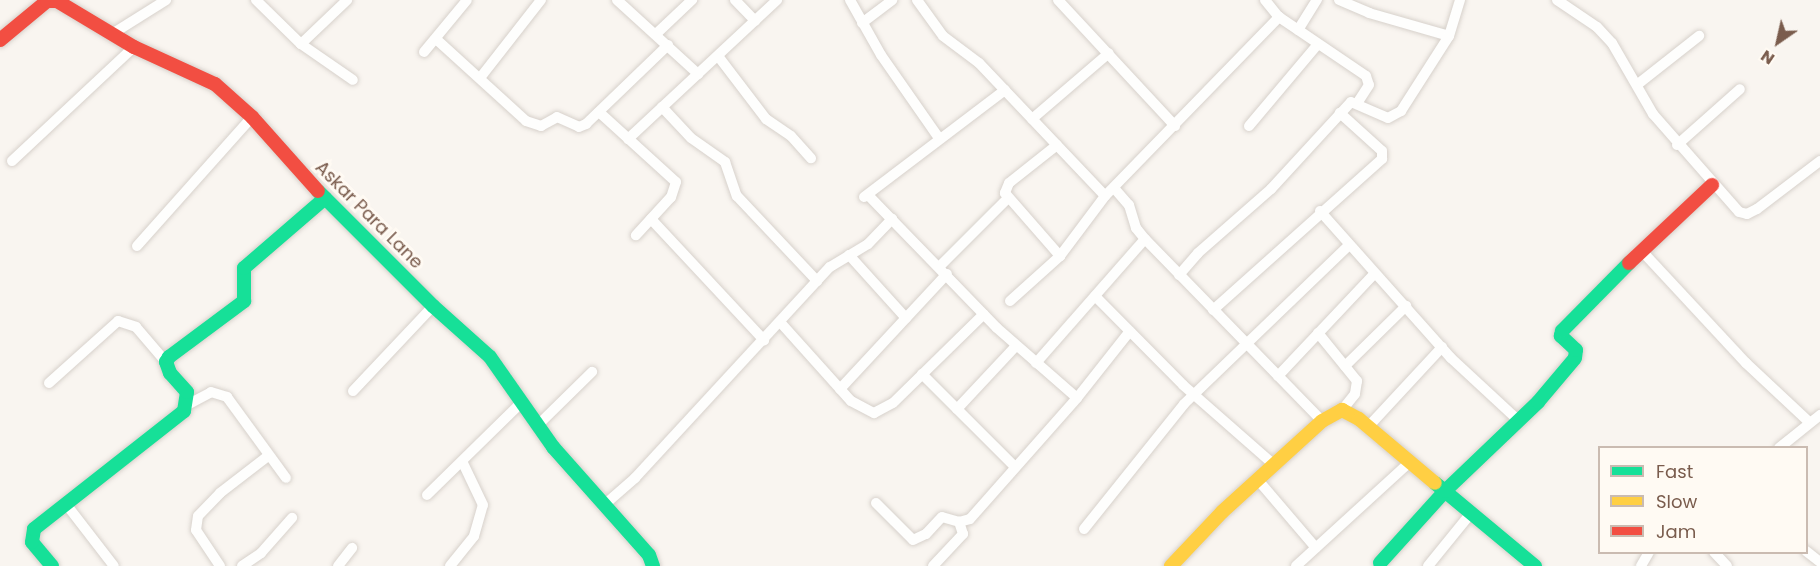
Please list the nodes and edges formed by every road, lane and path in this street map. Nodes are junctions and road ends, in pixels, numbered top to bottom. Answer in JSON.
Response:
{"nodes":[{"id":1,"x":166,"y":0,"type":"edge"},
{"id":2,"x":256,"y":0,"type":"edge"},
{"id":3,"x":347,"y":0,"type":"edge"},
{"id":4,"x":466,"y":0,"type":"edge"},
{"id":5,"x":542,"y":0,"type":"edge"},
{"id":6,"x":617,"y":0,"type":"edge"},
{"id":7,"x":692,"y":0,"type":"edge"},
{"id":8,"x":735,"y":0,"type":"edge"},
{"id":9,"x":777,"y":0,"type":"edge"},
{"id":10,"x":850,"y":0,"type":"edge"},
{"id":11,"x":892,"y":0,"type":"edge"},
{"id":12,"x":917,"y":0,"type":"edge"},
{"id":13,"x":1058,"y":0,"type":"edge"},
{"id":14,"x":1265,"y":0,"type":"edge"},
{"id":15,"x":1317,"y":0,"type":"edge"},
{"id":16,"x":1340,"y":0,"type":"edge"},
{"id":17,"x":1460,"y":0,"type":"edge"},
{"id":18,"x":1557,"y":0,"type":"edge"},
{"id":19,"x":48,"y":1,"type":"edge"},
{"id":20,"x":1574,"y":4,"type":"edge"},
{"id":21,"x":1279,"y":17,"type":"junction"},
{"id":22,"x":755,"y":21,"type":"junction"},
{"id":23,"x":861,"y":23,"type":"junction"},
{"id":24,"x":1298,"y":30,"type":"junction"},
{"id":25,"x":112,"y":34,"type":"junction"},
{"id":26,"x":656,"y":34,"type":"junction"},
{"id":27,"x":1449,"y":36,"type":"junction"},
{"id":28,"x":1699,"y":36,"type":"dead end"},
{"id":29,"x":436,"y":39,"type":"junction"},
{"id":30,"x":0,"y":40,"type":"edge"},
{"id":31,"x":301,"y":44,"type":"junction"},
{"id":32,"x":1318,"y":44,"type":"junction"},
{"id":33,"x":668,"y":45,"type":"junction"},
{"id":34,"x":134,"y":46,"type":"junction"},
{"id":35,"x":424,"y":51,"type":"dead end"},
{"id":36,"x":1108,"y":53,"type":"junction"},
{"id":37,"x":718,"y":56,"type":"junction"},
{"id":38,"x":698,"y":74,"type":"junction"},
{"id":39,"x":480,"y":78,"type":"junction"},
{"id":40,"x":353,"y":80,"type":"dead end"},
{"id":41,"x":1638,"y":84,"type":"junction"},
{"id":42,"x":1740,"y":89,"type":"dead end"},
{"id":43,"x":1005,"y":90,"type":"junction"},
{"id":44,"x":1358,"y":102,"type":"junction"},
{"id":45,"x":662,"y":107,"type":"junction"},
{"id":46,"x":599,"y":112,"type":"junction"},
{"id":47,"x":1340,"y":113,"type":"junction"},
{"id":48,"x":252,"y":117,"type":"junction"},
{"id":49,"x":1032,"y":119,"type":"junction"},
{"id":50,"x":1175,"y":126,"type":"junction"},
{"id":51,"x":1250,"y":126,"type":"dead end"},
{"id":52,"x":939,"y":138,"type":"junction"},
{"id":53,"x":628,"y":139,"type":"junction"},
{"id":54,"x":1057,"y":145,"type":"junction"},
{"id":55,"x":1677,"y":145,"type":"junction"},
{"id":56,"x":811,"y":158,"type":"dead end"},
{"id":57,"x":12,"y":161,"type":"dead end"},
{"id":58,"x":1820,"y":162,"type":"edge"},
{"id":59,"x":1712,"y":185,"type":"junction"},
{"id":60,"x":1114,"y":188,"type":"junction"},
{"id":61,"x":1105,"y":196,"type":"junction"},
{"id":62,"x":325,"y":198,"type":"junction"},
{"id":63,"x":1008,"y":198,"type":"junction"},
{"id":64,"x":1320,"y":211,"type":"junction"},
{"id":65,"x":651,"y":219,"type":"junction"},
{"id":66,"x":892,"y":219,"type":"junction"},
{"id":67,"x":636,"y":235,"type":"dead end"},
{"id":68,"x":1145,"y":239,"type":"junction"},
{"id":69,"x":1349,"y":245,"type":"junction"},
{"id":70,"x":137,"y":246,"type":"dead end"},
{"id":71,"x":1641,"y":250,"type":"junction"},
{"id":72,"x":849,"y":255,"type":"junction"},
{"id":73,"x":1060,"y":256,"type":"junction"},
{"id":74,"x":943,"y":271,"type":"junction"},
{"id":75,"x":1374,"y":274,"type":"junction"},
{"id":76,"x":1179,"y":275,"type":"junction"},
{"id":77,"x":817,"y":281,"type":"junction"},
{"id":78,"x":1095,"y":296,"type":"junction"},
{"id":79,"x":1010,"y":301,"type":"dead end"},
{"id":80,"x":433,"y":306,"type":"junction"},
{"id":81,"x":1406,"y":306,"type":"junction"},
{"id":82,"x":1213,"y":310,"type":"junction"},
{"id":83,"x":984,"y":314,"type":"junction"},
{"id":84,"x":906,"y":318,"type":"junction"},
{"id":85,"x":780,"y":322,"type":"junction"},
{"id":86,"x":1130,"y":331,"type":"junction"},
{"id":87,"x":1318,"y":333,"type":"junction"},
{"id":88,"x":764,"y":340,"type":"junction"},
{"id":89,"x":1246,"y":343,"type":"junction"},
{"id":90,"x":1016,"y":346,"type":"junction"},
{"id":91,"x":1442,"y":347,"type":"junction"},
{"id":92,"x":166,"y":362,"type":"junction"},
{"id":93,"x":1036,"y":363,"type":"junction"},
{"id":94,"x":1345,"y":366,"type":"junction"},
{"id":95,"x":592,"y":372,"type":"dead end"},
{"id":96,"x":922,"y":374,"type":"junction"},
{"id":97,"x":1278,"y":376,"type":"junction"},
{"id":98,"x":49,"y":383,"type":"dead end"},
{"id":99,"x":840,"y":389,"type":"junction"},
{"id":100,"x":353,"y":391,"type":"dead end"},
{"id":101,"x":1194,"y":395,"type":"junction"},
{"id":102,"x":1077,"y":398,"type":"junction"},
{"id":103,"x":522,"y":402,"type":"junction"},
{"id":104,"x":187,"y":405,"type":"junction"},
{"id":105,"x":957,"y":409,"type":"junction"},
{"id":106,"x":1342,"y":410,"type":"junction"},
{"id":107,"x":1820,"y":415,"type":"edge"},
{"id":108,"x":1322,"y":421,"type":"junction"},
{"id":109,"x":1519,"y":422,"type":"junction"},
{"id":110,"x":1809,"y":422,"type":"junction"},
{"id":111,"x":538,"y":425,"type":"junction"},
{"id":112,"x":1368,"y":427,"type":"junction"},
{"id":113,"x":1780,"y":446,"type":"edge"},
{"id":114,"x":268,"y":456,"type":"junction"},
{"id":115,"x":1410,"y":462,"type":"junction"},
{"id":116,"x":463,"y":463,"type":"junction"},
{"id":117,"x":1274,"y":465,"type":"junction"},
{"id":118,"x":1015,"y":467,"type":"junction"},
{"id":119,"x":286,"y":478,"type":"dead end"},
{"id":120,"x":1258,"y":480,"type":"junction"},
{"id":121,"x":1445,"y":491,"type":"junction"},
{"id":122,"x":427,"y":495,"type":"dead end"},
{"id":123,"x":876,"y":503,"type":"dead end"},
{"id":124,"x":66,"y":504,"type":"junction"},
{"id":125,"x":603,"y":506,"type":"junction"},
{"id":126,"x":1471,"y":513,"type":"junction"},
{"id":127,"x":292,"y":518,"type":"dead end"},
{"id":128,"x":960,"y":522,"type":"junction"},
{"id":129,"x":1084,"y":529,"type":"dead end"},
{"id":130,"x":352,"y":548,"type":"dead end"},
{"id":131,"x":1316,"y":548,"type":"junction"},
{"id":132,"x":1808,"y":552,"type":"edge"},
{"id":133,"x":1716,"y":554,"type":"edge"},
{"id":134,"x":1820,"y":562,"type":"edge"},
{"id":135,"x":1380,"y":563,"type":"dead end"},
{"id":136,"x":52,"y":566,"type":"edge"},
{"id":137,"x":114,"y":566,"type":"edge"},
{"id":138,"x":220,"y":566,"type":"edge"},
{"id":139,"x":242,"y":566,"type":"edge"},
{"id":140,"x":338,"y":566,"type":"edge"},
{"id":141,"x":450,"y":566,"type":"edge"},
{"id":142,"x":653,"y":566,"type":"edge"},
{"id":143,"x":933,"y":566,"type":"edge"},
{"id":144,"x":1171,"y":566,"type":"edge"},
{"id":145,"x":1296,"y":566,"type":"edge"},
{"id":146,"x":1428,"y":566,"type":"edge"},
{"id":147,"x":1535,"y":566,"type":"edge"},
{"id":148,"x":1727,"y":566,"type":"edge"}],
"edges":[{"from":1,"to":25,"type":"street"},
{"from":2,"to":31,"type":"street"},
{"from":3,"to":31,"type":"street"},
{"from":4,"to":29,"type":"street"},
{"from":5,"to":39,"type":"street"},
{"from":6,"to":26,"type":"street"},
{"from":7,"to":26,"type":"street"},
{"from":8,"to":22,"type":"street"},
{"from":9,"to":22,"type":"street"},
{"from":10,"to":23,"type":"street"},
{"from":11,"to":23,"type":"street"},
{"from":12,"to":43,"type":"street"},
{"from":13,"to":36,"type":"street"},
{"from":14,"to":21,"type":"street"},
{"from":15,"to":24,"type":"street"},
{"from":16,"to":27,"type":"street"},
{"from":17,"to":27,"type":"street"},
{"from":18,"to":20,"type":"street"},
{"from":19,"to":25,"type":"street","name":"Askar Para Lane"},
{"from":19,"to":30,"type":"street","name":"Askar Para Lane"},
{"from":20,"to":41,"type":"street"},
{"from":21,"to":24,"type":"street"},
{"from":21,"to":50,"type":"street"},
{"from":22,"to":37,"type":"street"},
{"from":23,"to":52,"type":"street"},
{"from":24,"to":32,"type":"street"},
{"from":25,"to":34,"type":"street","name":"Askar Para Lane"},
{"from":26,"to":33,"type":"street"},
{"from":27,"to":44,"type":"street"},
{"from":28,"to":41,"type":"street"},
{"from":29,"to":35,"type":"street"},
{"from":29,"to":39,"type":"street"},
{"from":31,"to":40,"type":"street"},
{"from":32,"to":44,"type":"street"},
{"from":32,"to":51,"type":"street"},
{"from":33,"to":38,"type":"street"},
{"from":33,"to":46,"type":"street"},
{"from":34,"to":48,"type":"street","name":"Askar Para Lane"},
{"from":34,"to":57,"type":"street"},
{"from":36,"to":49,"type":"street"},
{"from":36,"to":50,"type":"street"},
{"from":37,"to":38,"type":"street"},
{"from":37,"to":56,"type":"street"},
{"from":38,"to":45,"type":"street"},
{"from":39,"to":46,"type":"street"},
{"from":41,"to":55,"type":"street"},
{"from":42,"to":55,"type":"street"},
{"from":43,"to":49,"type":"street"},
{"from":43,"to":52,"type":"street"},
{"from":44,"to":47,"type":"street"},
{"from":45,"to":53,"type":"street"},
{"from":45,"to":77,"type":"street"},
{"from":46,"to":53,"type":"street"},
{"from":47,"to":64,"type":"street"},
{"from":47,"to":76,"type":"street"},
{"from":48,"to":62,"type":"street","name":"Askar Para Lane"},
{"from":48,"to":70,"type":"street"},
{"from":49,"to":54,"type":"street"},
{"from":50,"to":60,"type":"street"},
{"from":52,"to":66,"type":"street"},
{"from":53,"to":65,"type":"street"},
{"from":54,"to":61,"type":"street"},
{"from":54,"to":63,"type":"street"},
{"from":55,"to":59,"type":"street"},
{"from":58,"to":59,"type":"street"},
{"from":59,"to":71,"type":"street"},
{"from":60,"to":61,"type":"street"},
{"from":60,"to":68,"type":"street"},
{"from":61,"to":73,"type":"street"},
{"from":62,"to":80,"type":"street","name":"Askar Para Lane"},
{"from":62,"to":92,"type":"street"},
{"from":63,"to":73,"type":"street"},
{"from":63,"to":74,"type":"street"},
{"from":64,"to":69,"type":"street"},
{"from":64,"to":82,"type":"street"},
{"from":65,"to":67,"type":"street"},
{"from":65,"to":88,"type":"street"},
{"from":66,"to":72,"type":"street"},
{"from":66,"to":74,"type":"street"},
{"from":68,"to":76,"type":"street"},
{"from":68,"to":78,"type":"street"},
{"from":69,"to":75,"type":"street"},
{"from":69,"to":89,"type":"street"},
{"from":71,"to":109,"type":"street"},
{"from":71,"to":110,"type":"street"},
{"from":72,"to":77,"type":"street"},
{"from":72,"to":84,"type":"street"},
{"from":73,"to":79,"type":"street"},
{"from":74,"to":83,"type":"street"},
{"from":74,"to":84,"type":"street"},
{"from":75,"to":81,"type":"street"},
{"from":75,"to":87,"type":"street"},
{"from":76,"to":82,"type":"street"},
{"from":77,"to":85,"type":"street"},
{"from":78,"to":86,"type":"street"},
{"from":78,"to":93,"type":"street"},
{"from":80,"to":100,"type":"street"},
{"from":80,"to":103,"type":"street","name":"Askar Para Lane"},
{"from":81,"to":91,"type":"street"},
{"from":81,"to":94,"type":"street"},
{"from":82,"to":89,"type":"street"},
{"from":83,"to":90,"type":"street"},
{"from":83,"to":96,"type":"street"},
{"from":84,"to":99,"type":"street"},
{"from":85,"to":88,"type":"street"},
{"from":85,"to":99,"type":"street"},
{"from":86,"to":101,"type":"street"},
{"from":86,"to":102,"type":"street"},
{"from":87,"to":94,"type":"street"},
{"from":87,"to":97,"type":"street"},
{"from":88,"to":125,"type":"street"},
{"from":89,"to":97,"type":"street"},
{"from":89,"to":101,"type":"street"},
{"from":90,"to":93,"type":"street"},
{"from":90,"to":105,"type":"street"},
{"from":91,"to":109,"type":"street"},
{"from":91,"to":112,"type":"street"},
{"from":92,"to":98,"type":"street"},
{"from":92,"to":104,"type":"street"},
{"from":93,"to":102,"type":"street"},
{"from":94,"to":106,"type":"street"},
{"from":95,"to":111,"type":"street"},
{"from":96,"to":99,"type":"street"},
{"from":96,"to":105,"type":"street"},
{"from":97,"to":108,"type":"street"},
{"from":101,"to":117,"type":"street"},
{"from":101,"to":129,"type":"street"},
{"from":102,"to":118,"type":"street"},
{"from":103,"to":111,"type":"street","name":"Askar Para Lane"},
{"from":103,"to":116,"type":"street"},
{"from":104,"to":114,"type":"street"},
{"from":104,"to":124,"type":"street"},
{"from":105,"to":118,"type":"street"},
{"from":106,"to":108,"type":"street"},
{"from":106,"to":112,"type":"street"},
{"from":107,"to":110,"type":"street"},
{"from":108,"to":117,"type":"street"},
{"from":109,"to":121,"type":"street"},
{"from":110,"to":113,"type":"street"},
{"from":111,"to":125,"type":"street","name":"Askar Para Lane"},
{"from":112,"to":115,"type":"street"},
{"from":114,"to":119,"type":"street"},
{"from":114,"to":138,"type":"street"},
{"from":115,"to":121,"type":"street"},
{"from":115,"to":131,"type":"street"},
{"from":116,"to":122,"type":"street"},
{"from":116,"to":141,"type":"street"},
{"from":117,"to":120,"type":"street"},
{"from":118,"to":128,"type":"street"},
{"from":120,"to":131,"type":"street"},
{"from":120,"to":144,"type":"street"},
{"from":121,"to":126,"type":"street"},
{"from":121,"to":135,"type":"street"},
{"from":123,"to":128,"type":"street"},
{"from":124,"to":136,"type":"street"},
{"from":124,"to":137,"type":"street"},
{"from":125,"to":142,"type":"street","name":"Askar Para Lane"},
{"from":126,"to":146,"type":"street"},
{"from":126,"to":147,"type":"street"},
{"from":127,"to":139,"type":"street"},
{"from":128,"to":143,"type":"street"},
{"from":130,"to":140,"type":"street"},
{"from":131,"to":145,"type":"street"},
{"from":132,"to":134,"type":"street"},
{"from":133,"to":148,"type":"street"}]}
